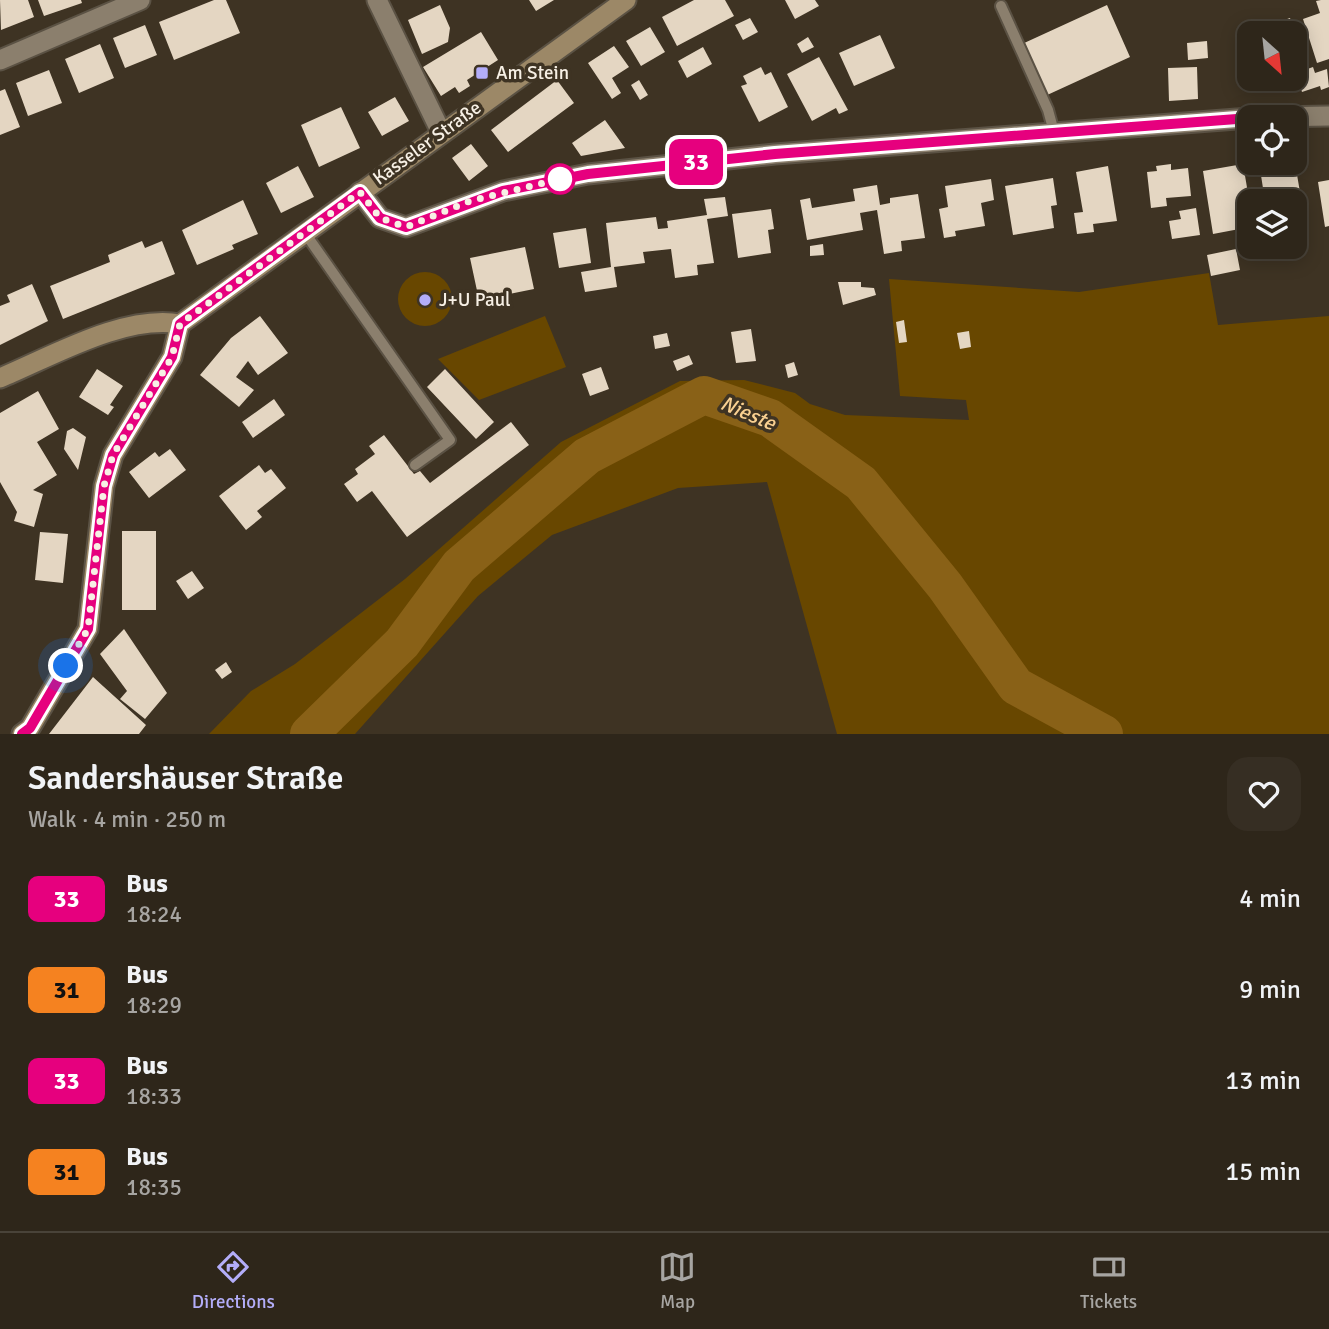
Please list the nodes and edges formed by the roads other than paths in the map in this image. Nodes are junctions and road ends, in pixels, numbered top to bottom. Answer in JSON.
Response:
{"nodes":[{"id":1,"x":140,"y":0,"type":"edge"},
{"id":2,"x":377,"y":0,"type":"edge"},
{"id":3,"x":626,"y":0,"type":"edge"},
{"id":4,"x":1001,"y":6,"type":"dead end"},
{"id":5,"x":0,"y":60,"type":"edge"},
{"id":6,"x":1307,"y":116,"type":"edge"},
{"id":7,"x":1329,"y":116,"type":"edge"},
{"id":8,"x":1237,"y":119,"type":"edge"},
{"id":9,"x":441,"y":132,"type":"junction"},
{"id":10,"x":1054,"y":132,"type":"junction"},
{"id":11,"x":360,"y":192,"type":"junction"},
{"id":12,"x":305,"y":233,"type":"junction"},
{"id":13,"x":180,"y":324,"type":"junction"},
{"id":14,"x":0,"y":378,"type":"edge"},
{"id":15,"x":415,"y":465,"type":"dead end"},
{"id":16,"x":22,"y":734,"type":"edge"}],
"edges":[{"from":1,"to":5,"type":"street"},
{"from":2,"to":9,"type":"street"},
{"from":3,"to":9,"type":"main road","name":"Kasseler Straße"},
{"from":4,"to":10,"type":"lane"},
{"from":6,"to":7,"type":"street"},
{"from":8,"to":10,"type":"street"},
{"from":9,"to":11,"type":"main road","name":"Kasseler Straße"},
{"from":10,"to":11,"type":"street"},
{"from":11,"to":12,"type":"main road","name":"Kasseler Straße"},
{"from":12,"to":13,"type":"main road","name":"Kasseler Straße"},
{"from":12,"to":15,"type":"lane"},
{"from":13,"to":14,"type":"main road"},
{"from":13,"to":16,"type":"main road"}]}
